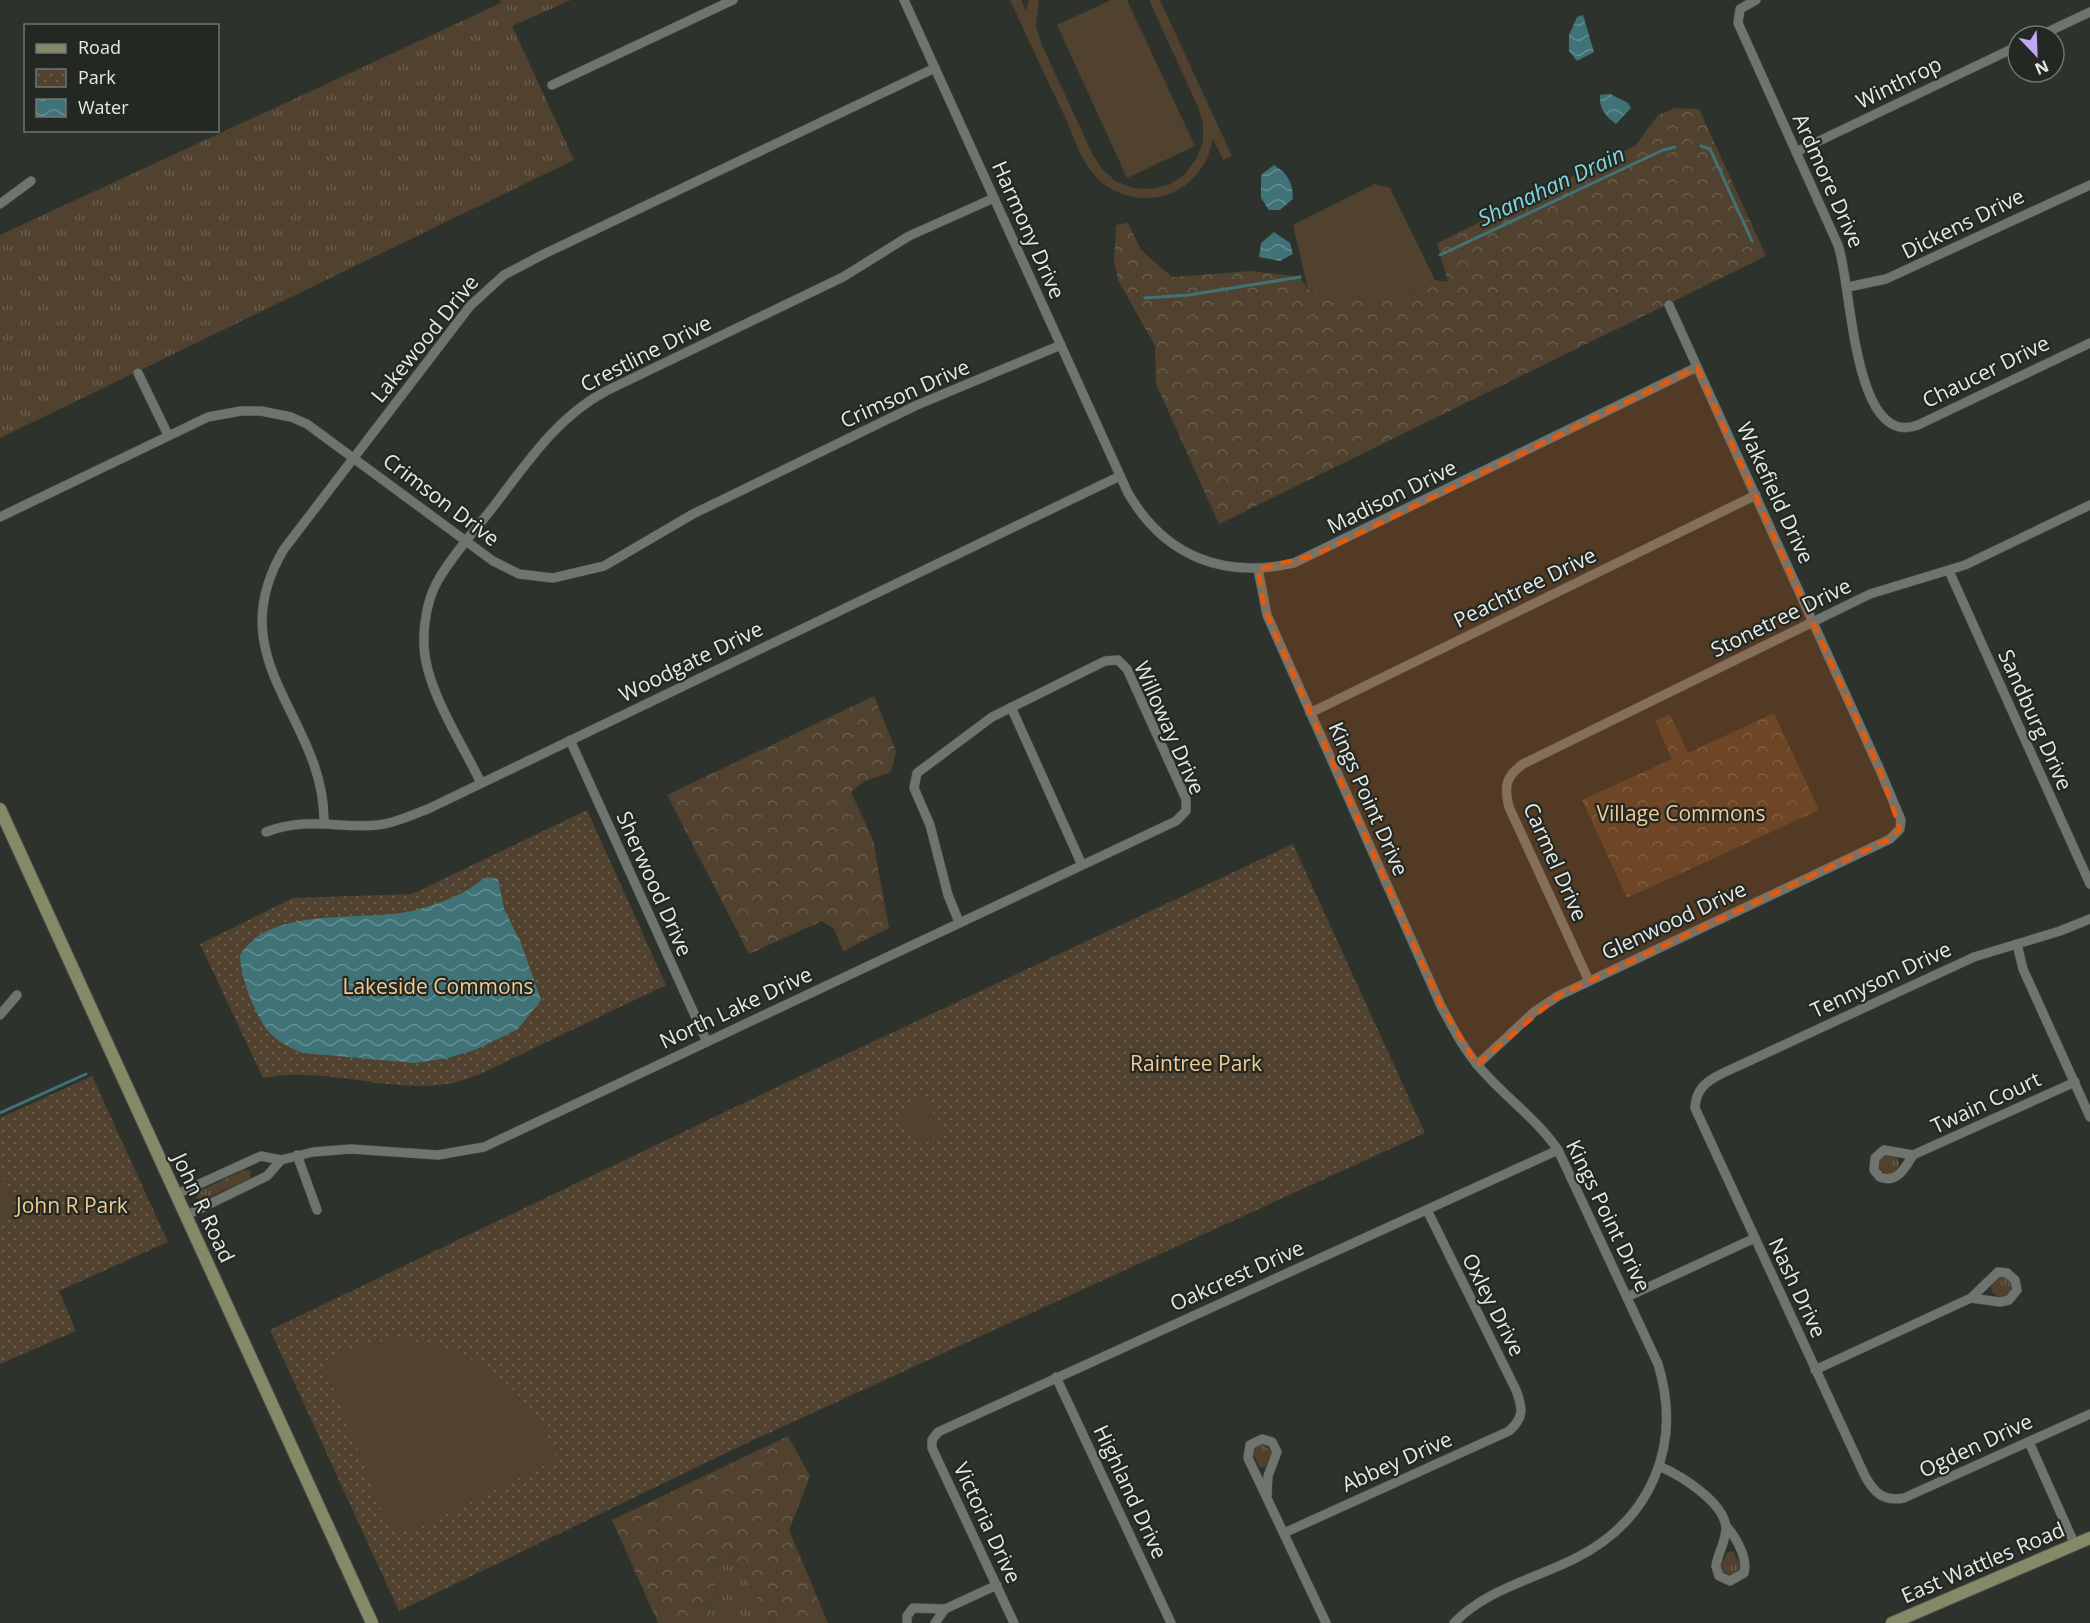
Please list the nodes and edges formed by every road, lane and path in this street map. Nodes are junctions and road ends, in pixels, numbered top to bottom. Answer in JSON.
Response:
{"nodes":[{"id":1,"x":733,"y":0,"type":"edge"},
{"id":2,"x":904,"y":0,"type":"edge"},
{"id":3,"x":1756,"y":0,"type":"edge"},
{"id":4,"x":2090,"y":12,"type":"edge"},
{"id":5,"x":2064,"y":24,"type":"edge"},
{"id":6,"x":2006,"y":52,"type":"edge"},
{"id":7,"x":935,"y":68,"type":"junction"},
{"id":8,"x":552,"y":85,"type":"dead end"},
{"id":9,"x":1796,"y":152,"type":"junction"},
{"id":10,"x":31,"y":180,"type":"dead end"},
{"id":11,"x":2090,"y":185,"type":"edge"},
{"id":12,"x":994,"y":198,"type":"junction"},
{"id":13,"x":0,"y":204,"type":"edge"},
{"id":14,"x":1848,"y":287,"type":"junction"},
{"id":15,"x":1669,"y":305,"type":"dead end"},
{"id":16,"x":2090,"y":343,"type":"edge"},
{"id":17,"x":1061,"y":345,"type":"junction"},
{"id":18,"x":1697,"y":367,"type":"junction"},
{"id":19,"x":138,"y":373,"type":"dead end"},
{"id":20,"x":1897,"y":428,"type":"joint"},
{"id":21,"x":168,"y":435,"type":"junction"},
{"id":22,"x":355,"y":457,"type":"junction"},
{"id":23,"x":1120,"y":476,"type":"junction"},
{"id":24,"x":1756,"y":495,"type":"junction"},
{"id":25,"x":2090,"y":505,"type":"edge"},
{"id":26,"x":0,"y":517,"type":"edge"},
{"id":27,"x":465,"y":543,"type":"junction"},
{"id":28,"x":1258,"y":569,"type":"junction"},
{"id":29,"x":1949,"y":571,"type":"junction"},
{"id":30,"x":1813,"y":622,"type":"junction"},
{"id":31,"x":1011,"y":707,"type":"junction"},
{"id":32,"x":1310,"y":713,"type":"junction"},
{"id":33,"x":570,"y":740,"type":"junction"},
{"id":34,"x":481,"y":783,"type":"junction"},
{"id":35,"x":1504,"y":789,"type":"joint"},
{"id":36,"x":0,"y":809,"type":"edge"},
{"id":37,"x":1186,"y":812,"type":"joint"},
{"id":38,"x":324,"y":822,"type":"junction"},
{"id":39,"x":1900,"y":830,"type":"joint"},
{"id":40,"x":267,"y":832,"type":"dead end"},
{"id":41,"x":1082,"y":865,"type":"junction"},
{"id":42,"x":2090,"y":884,"type":"edge"},
{"id":43,"x":2090,"y":918,"type":"edge"},
{"id":44,"x":959,"y":922,"type":"junction"},
{"id":45,"x":2017,"y":944,"type":"junction"},
{"id":46,"x":1589,"y":981,"type":"junction"},
{"id":47,"x":17,"y":995,"type":"dead end"},
{"id":48,"x":0,"y":1016,"type":"edge"},
{"id":49,"x":707,"y":1042,"type":"junction"},
{"id":50,"x":1477,"y":1065,"type":"junction"},
{"id":51,"x":2074,"y":1082,"type":"junction"},
{"id":52,"x":1697,"y":1094,"type":"joint"},
{"id":53,"x":2090,"y":1117,"type":"edge"},
{"id":54,"x":1558,"y":1150,"type":"junction"},
{"id":55,"x":297,"y":1155,"type":"junction"},
{"id":56,"x":1913,"y":1155,"type":"dead end"},
{"id":57,"x":281,"y":1160,"type":"junction"},
{"id":58,"x":176,"y":1195,"type":"junction"},
{"id":59,"x":317,"y":1210,"type":"dead end"},
{"id":60,"x":1427,"y":1210,"type":"junction"},
{"id":61,"x":185,"y":1216,"type":"junction"},
{"id":62,"x":1755,"y":1238,"type":"junction"},
{"id":63,"x":1627,"y":1297,"type":"junction"},
{"id":64,"x":1971,"y":1298,"type":"junction"},
{"id":65,"x":1815,"y":1370,"type":"junction"},
{"id":66,"x":1056,"y":1377,"type":"junction"},
{"id":67,"x":2090,"y":1414,"type":"edge"},
{"id":68,"x":1521,"y":1418,"type":"joint"},
{"id":69,"x":933,"y":1437,"type":"joint"},
{"id":70,"x":2029,"y":1442,"type":"junction"},
{"id":71,"x":1659,"y":1466,"type":"junction"},
{"id":72,"x":1876,"y":1494,"type":"joint"},
{"id":73,"x":1267,"y":1496,"type":"junction"},
{"id":74,"x":1726,"y":1526,"type":"junction"},
{"id":75,"x":1284,"y":1533,"type":"junction"},
{"id":76,"x":2090,"y":1538,"type":"edge"},
{"id":77,"x":2075,"y":1545,"type":"junction"},
{"id":78,"x":996,"y":1585,"type":"junction"},
{"id":79,"x":945,"y":1609,"type":"junction"},
{"id":80,"x":372,"y":1623,"type":"edge"},
{"id":81,"x":907,"y":1623,"type":"edge"},
{"id":82,"x":935,"y":1623,"type":"edge"},
{"id":83,"x":1014,"y":1623,"type":"edge"},
{"id":84,"x":1171,"y":1623,"type":"edge"},
{"id":85,"x":1326,"y":1623,"type":"edge"},
{"id":86,"x":1454,"y":1623,"type":"edge"},
{"id":87,"x":1892,"y":1623,"type":"edge"}],
"edges":[{"from":1,"to":8,"type":"street"},
{"from":2,"to":7,"type":"street","name":"Harmony Drive"},
{"from":3,"to":9,"type":"street","name":"Ardmore Drive"},
{"from":4,"to":5,"type":"street"},
{"from":6,"to":9,"type":"street","name":"Winthrop"},
{"from":7,"to":12,"type":"street","name":"Harmony Drive"},
{"from":7,"to":22,"type":"street","name":"Lakewood Drive"},
{"from":9,"to":14,"type":"street","name":"Ardmore Drive"},
{"from":10,"to":13,"type":"street"},
{"from":11,"to":14,"type":"street","name":"Dickens Drive"},
{"from":12,"to":17,"type":"street","name":"Harmony Drive"},
{"from":12,"to":27,"type":"street","name":"Crestline Drive"},
{"from":14,"to":20,"type":"street","name":"Ardmore Drive"},
{"from":15,"to":18,"type":"street","name":"Wakefield Drive"},
{"from":16,"to":20,"type":"street","name":"Chaucer Drive"},
{"from":17,"to":23,"type":"street","name":"Harmony Drive"},
{"from":17,"to":27,"type":"street","name":"Crimson Drive"},
{"from":18,"to":24,"type":"street","name":"Wakefield Drive"},
{"from":18,"to":28,"type":"street","name":"Madison Drive"},
{"from":19,"to":21,"type":"street"},
{"from":21,"to":22,"type":"street","name":"Crimson Drive"},
{"from":21,"to":26,"type":"street","name":"Crimson Drive"},
{"from":22,"to":27,"type":"street","name":"Crimson Drive"},
{"from":22,"to":38,"type":"street","name":"Lakewood Drive"},
{"from":23,"to":28,"type":"street","name":"Madison Drive"},
{"from":23,"to":33,"type":"street","name":"Woodgate Drive"},
{"from":24,"to":30,"type":"street","name":"Wakefield Drive"},
{"from":24,"to":32,"type":"street","name":"Peachtree Drive"},
{"from":25,"to":29,"type":"street","name":"Stonetree Drive"},
{"from":27,"to":34,"type":"street","name":"Crestline Drive"},
{"from":28,"to":32,"type":"street","name":"Kings Point Drive"},
{"from":29,"to":30,"type":"street","name":"Stonetree Drive"},
{"from":29,"to":42,"type":"street","name":"Sandburg Drive"},
{"from":30,"to":35,"type":"street","name":"Stonetree Drive"},
{"from":30,"to":39,"type":"street","name":"Wakefield Drive"},
{"from":31,"to":37,"type":"street","name":"Willoway Drive"},
{"from":31,"to":41,"type":"street"},
{"from":31,"to":44,"type":"street"},
{"from":32,"to":50,"type":"street","name":"Kings Point Drive"},
{"from":33,"to":34,"type":"street","name":"Woodgate Drive"},
{"from":33,"to":49,"type":"street","name":"Sherwood Drive"},
{"from":34,"to":38,"type":"street","name":"Woodgate Drive"},
{"from":35,"to":46,"type":"street","name":"Carmel Drive"},
{"from":36,"to":58,"type":"main road","name":"John R Road"},
{"from":37,"to":41,"type":"street","name":"North Lake Drive"},
{"from":38,"to":40,"type":"street","name":"Woodgate Drive"},
{"from":39,"to":46,"type":"street","name":"Glenwood Drive"},
{"from":41,"to":44,"type":"street","name":"North Lake Drive"},
{"from":43,"to":45,"type":"street","name":"Tennyson Drive"},
{"from":44,"to":49,"type":"street","name":"North Lake Drive"},
{"from":45,"to":51,"type":"street"},
{"from":45,"to":52,"type":"street","name":"Tennyson Drive"},
{"from":46,"to":50,"type":"street","name":"Glenwood Drive"},
{"from":47,"to":48,"type":"street"},
{"from":49,"to":55,"type":"street","name":"North Lake Drive"},
{"from":50,"to":54,"type":"street","name":"Kings Point Drive"},
{"from":51,"to":53,"type":"street"},
{"from":51,"to":56,"type":"street","name":"Twain Court"},
{"from":52,"to":62,"type":"street","name":"Nash Drive"},
{"from":54,"to":60,"type":"street","name":"Oakcrest Drive"},
{"from":54,"to":63,"type":"street","name":"Kings Point Drive"},
{"from":55,"to":57,"type":"street","name":"North Lake Drive"},
{"from":55,"to":59,"type":"street"},
{"from":57,"to":58,"type":"street","name":"North Lake Drive"},
{"from":57,"to":61,"type":"street","name":"North Lake Drive"},
{"from":58,"to":61,"type":"main road","name":"John R Road"},
{"from":60,"to":66,"type":"street","name":"Oakcrest Drive"},
{"from":60,"to":68,"type":"street","name":"Oxley Drive"},
{"from":61,"to":80,"type":"main road","name":"John R Road"},
{"from":62,"to":63,"type":"street"},
{"from":62,"to":65,"type":"street","name":"Nash Drive"},
{"from":63,"to":71,"type":"street","name":"Kings Point Drive"},
{"from":64,"to":64,"type":"street"},
{"from":64,"to":65,"type":"street"},
{"from":65,"to":72,"type":"street","name":"Nash Drive"},
{"from":66,"to":69,"type":"street","name":"Oakcrest Drive"},
{"from":66,"to":84,"type":"street","name":"Highland Drive"},
{"from":67,"to":70,"type":"street","name":"Ogden Drive"},
{"from":68,"to":75,"type":"street","name":"Abbey Drive"},
{"from":69,"to":78,"type":"street","name":"Victoria Drive"},
{"from":70,"to":72,"type":"street","name":"Ogden Drive"},
{"from":70,"to":77,"type":"street"},
{"from":71,"to":74,"type":"street"},
{"from":71,"to":86,"type":"street","name":"Kings Point Drive"},
{"from":73,"to":73,"type":"street"},
{"from":73,"to":75,"type":"street"},
{"from":74,"to":74,"type":"street"},
{"from":75,"to":85,"type":"street"},
{"from":76,"to":77,"type":"main road","name":"East Wattles Road"},
{"from":77,"to":87,"type":"main road","name":"East Wattles Road"},
{"from":78,"to":79,"type":"street"},
{"from":78,"to":83,"type":"street","name":"Victoria Drive"},
{"from":79,"to":81,"type":"street"},
{"from":79,"to":82,"type":"street"}]}
